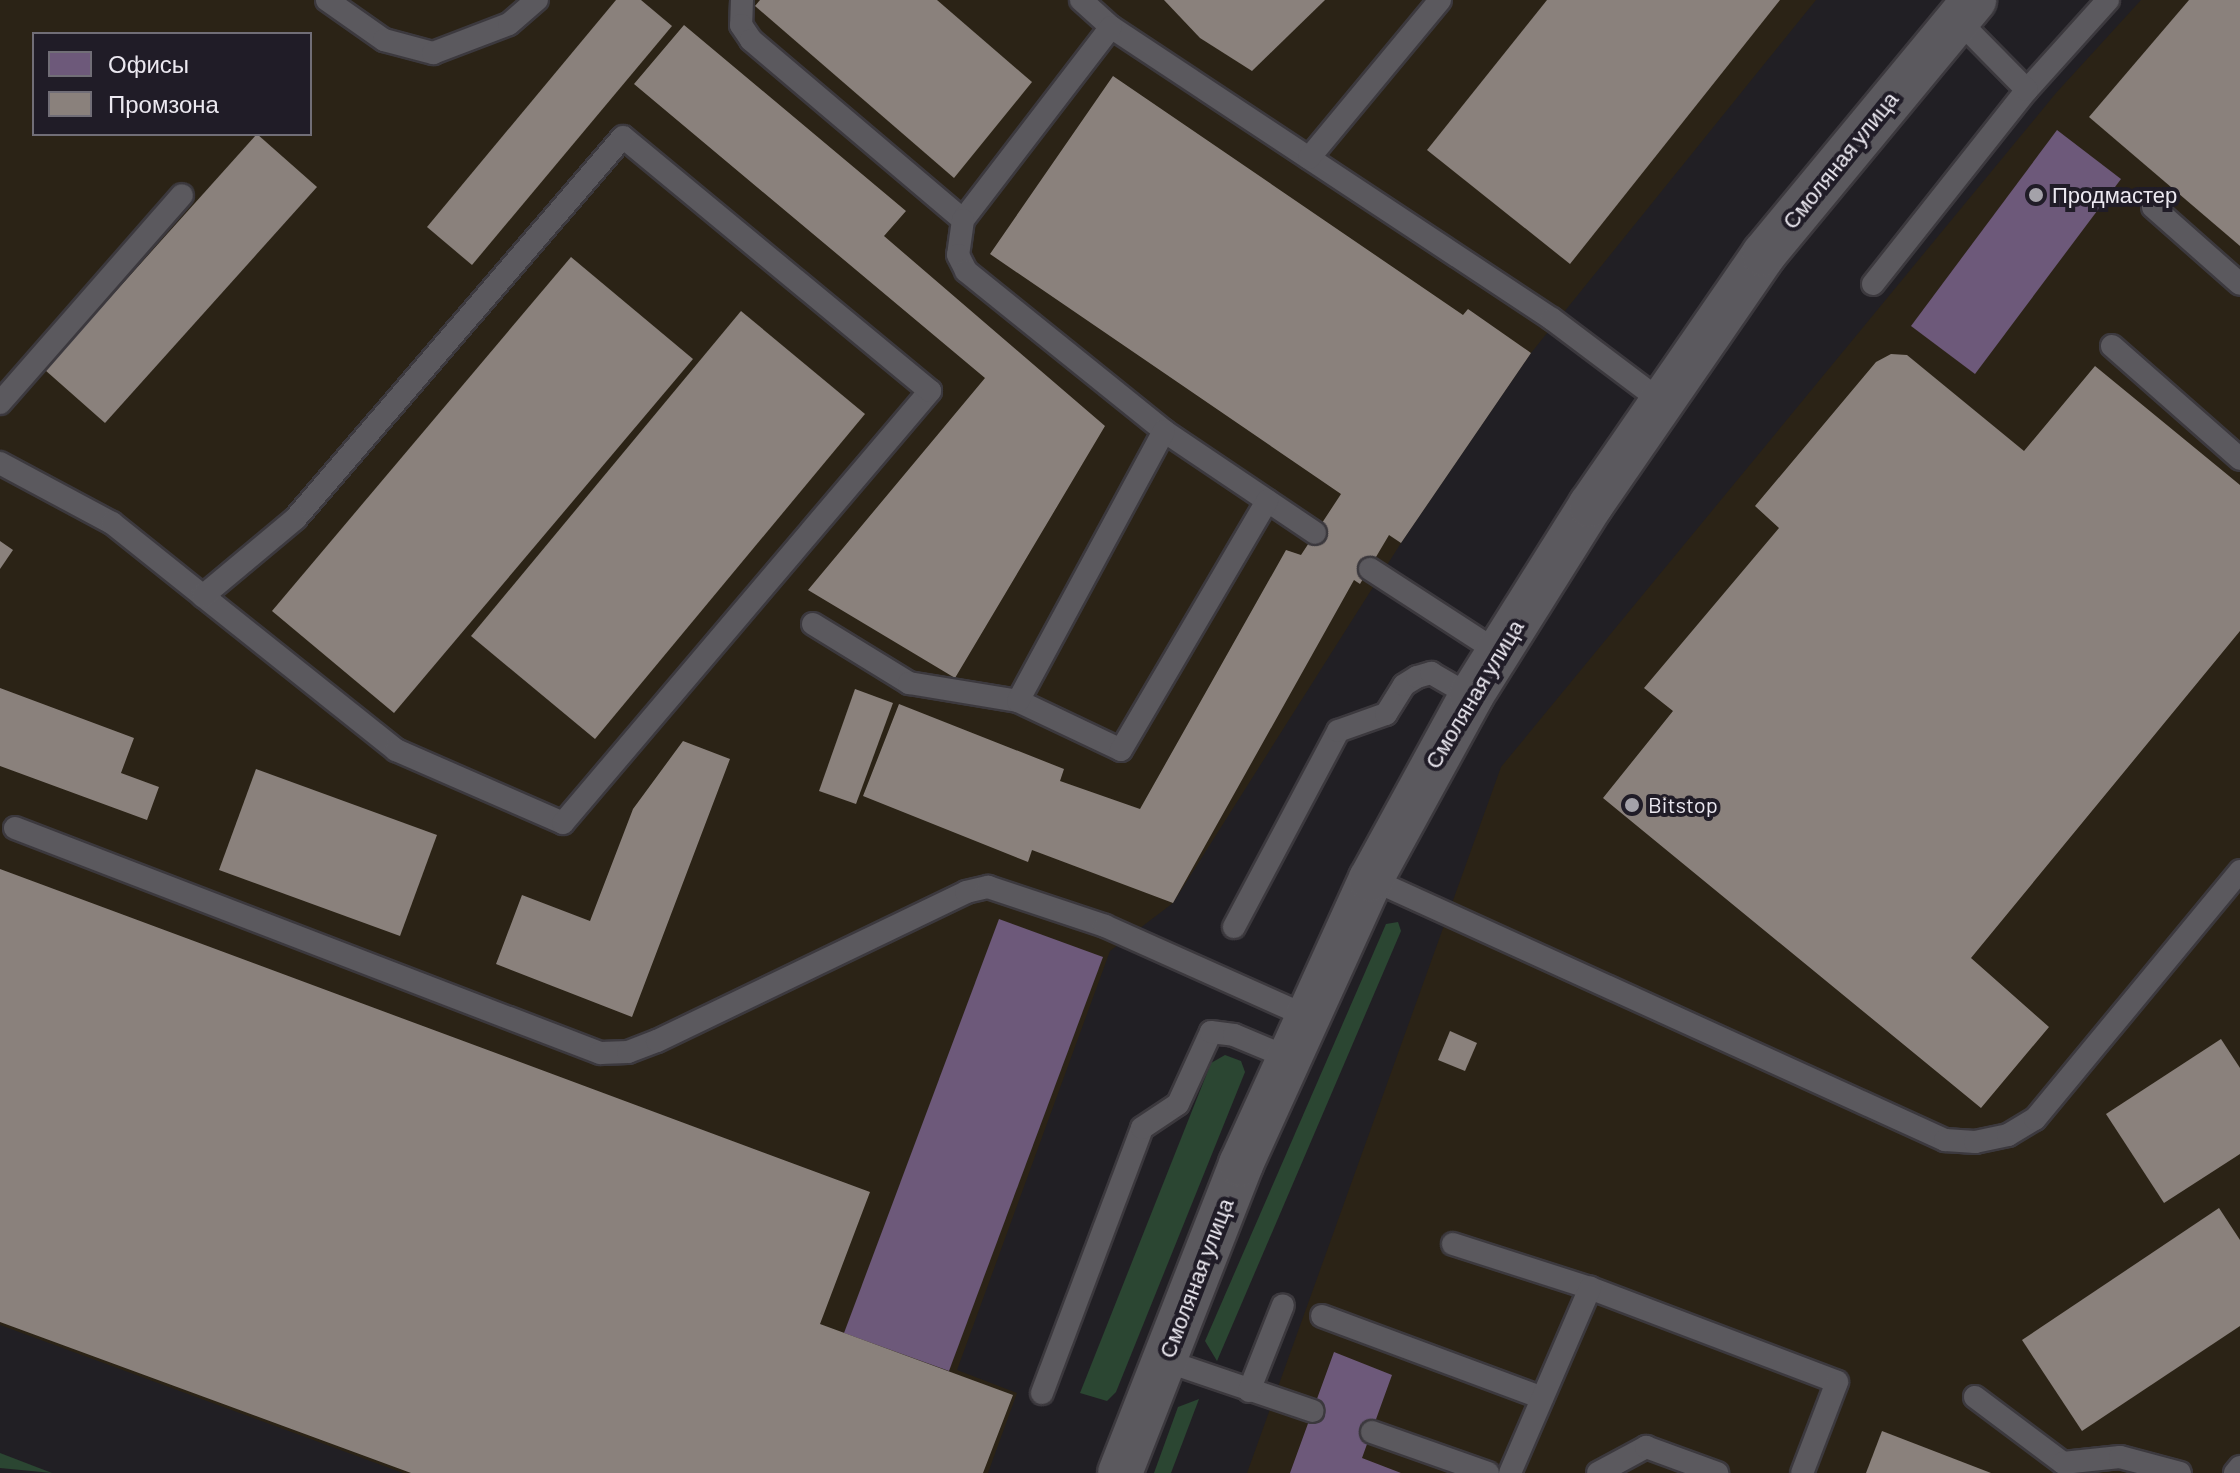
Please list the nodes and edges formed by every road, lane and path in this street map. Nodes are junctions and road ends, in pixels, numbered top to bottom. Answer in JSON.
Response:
{"nodes":[{"id":1,"x":327,"y":0,"type":"edge"},
{"id":2,"x":537,"y":0,"type":"edge"},
{"id":3,"x":742,"y":0,"type":"edge"},
{"id":4,"x":1081,"y":0,"type":"edge"},
{"id":5,"x":1440,"y":0,"type":"edge"},
{"id":6,"x":2108,"y":0,"type":"edge"},
{"id":7,"x":1965,"y":9,"type":"edge"},
{"id":8,"x":1111,"y":27,"type":"junction"},
{"id":9,"x":2027,"y":90,"type":"junction"},
{"id":10,"x":1309,"y":158,"type":"junction"},
{"id":11,"x":182,"y":195,"type":"dead end"},
{"id":12,"x":2153,"y":207,"type":"dead end"},
{"id":13,"x":963,"y":220,"type":"junction"},
{"id":14,"x":1873,"y":284,"type":"dead end"},
{"id":15,"x":2240,"y":284,"type":"edge"},
{"id":16,"x":2112,"y":346,"type":"dead end"},
{"id":17,"x":1661,"y":401,"type":"junction"},
{"id":18,"x":0,"y":403,"type":"edge"},
{"id":19,"x":1164,"y":431,"type":"junction"},
{"id":20,"x":2240,"y":459,"type":"edge"},
{"id":21,"x":0,"y":463,"type":"edge"},
{"id":22,"x":1267,"y":501,"type":"junction"},
{"id":23,"x":1315,"y":533,"type":"dead end"},
{"id":24,"x":1370,"y":569,"type":"dead end"},
{"id":25,"x":203,"y":596,"type":"junction"},
{"id":26,"x":813,"y":624,"type":"dead end"},
{"id":27,"x":1498,"y":652,"type":"junction"},
{"id":28,"x":1471,"y":696,"type":"junction"},
{"id":29,"x":1018,"y":701,"type":"junction"},
{"id":30,"x":15,"y":828,"type":"dead end"},
{"id":31,"x":2240,"y":871,"type":"edge"},
{"id":32,"x":1371,"y":879,"type":"junction"},
{"id":33,"x":1234,"y":927,"type":"dead end"},
{"id":34,"x":1308,"y":1017,"type":"junction"},
{"id":35,"x":1289,"y":1058,"type":"junction"},
{"id":36,"x":1453,"y":1244,"type":"dead end"},
{"id":37,"x":1590,"y":1288,"type":"junction"},
{"id":38,"x":1283,"y":1305,"type":"dead end"},
{"id":39,"x":1322,"y":1316,"type":"dead end"},
{"id":40,"x":1163,"y":1360,"type":"junction"},
{"id":41,"x":1249,"y":1391,"type":"junction"},
{"id":42,"x":1042,"y":1393,"type":"dead end"},
{"id":43,"x":1975,"y":1397,"type":"dead end"},
{"id":44,"x":1542,"y":1398,"type":"junction"},
{"id":45,"x":1313,"y":1411,"type":"dead end"},
{"id":46,"x":1372,"y":1432,"type":"dead end"},
{"id":47,"x":2240,"y":1467,"type":"edge"},
{"id":48,"x":1120,"y":1473,"type":"edge"},
{"id":49,"x":1488,"y":1473,"type":"edge"},
{"id":50,"x":1510,"y":1473,"type":"edge"},
{"id":51,"x":1598,"y":1473,"type":"edge"},
{"id":52,"x":1717,"y":1473,"type":"edge"},
{"id":53,"x":1802,"y":1473,"type":"edge"},
{"id":54,"x":2180,"y":1473,"type":"edge"},
{"id":55,"x":2235,"y":1473,"type":"edge"}],
"edges":[{"from":1,"to":2,"type":"lane"},
{"from":3,"to":13,"type":"lane"},
{"from":4,"to":8,"type":"lane"},
{"from":5,"to":10,"type":"lane"},
{"from":6,"to":9,"type":"lane"},
{"from":7,"to":9,"type":"lane"},
{"from":7,"to":17,"type":"street","name":"Смоляная улица"},
{"from":8,"to":10,"type":"lane"},
{"from":8,"to":13,"type":"lane"},
{"from":9,"to":14,"type":"lane"},
{"from":10,"to":17,"type":"lane"},
{"from":11,"to":18,"type":"lane"},
{"from":12,"to":15,"type":"lane"},
{"from":13,"to":19,"type":"lane"},
{"from":16,"to":20,"type":"lane"},
{"from":17,"to":27,"type":"street","name":"Смоляная улица"},
{"from":19,"to":22,"type":"lane"},
{"from":19,"to":29,"type":"lane"},
{"from":21,"to":25,"type":"lane"},
{"from":22,"to":23,"type":"lane"},
{"from":22,"to":29,"type":"lane"},
{"from":24,"to":27,"type":"lane"},
{"from":25,"to":25,"type":"lane"},
{"from":26,"to":29,"type":"lane"},
{"from":27,"to":28,"type":"street","name":"Смоляная улица"},
{"from":28,"to":32,"type":"street","name":"Смоляная улица"},
{"from":28,"to":33,"type":"lane"},
{"from":30,"to":34,"type":"lane"},
{"from":31,"to":32,"type":"lane"},
{"from":32,"to":34,"type":"street","name":"Смоляная улица"},
{"from":34,"to":35,"type":"street","name":"Смоляная улица"},
{"from":35,"to":40,"type":"street","name":"Смоляная улица"},
{"from":35,"to":42,"type":"lane"},
{"from":36,"to":37,"type":"lane"},
{"from":37,"to":44,"type":"lane"},
{"from":37,"to":53,"type":"lane"},
{"from":38,"to":41,"type":"lane"},
{"from":39,"to":44,"type":"lane"},
{"from":40,"to":41,"type":"lane"},
{"from":40,"to":48,"type":"street","name":"Смоляная улица"},
{"from":41,"to":45,"type":"lane"},
{"from":43,"to":54,"type":"lane"},
{"from":44,"to":50,"type":"lane"},
{"from":46,"to":49,"type":"lane"},
{"from":47,"to":55,"type":"lane"},
{"from":51,"to":52,"type":"lane"}]}
